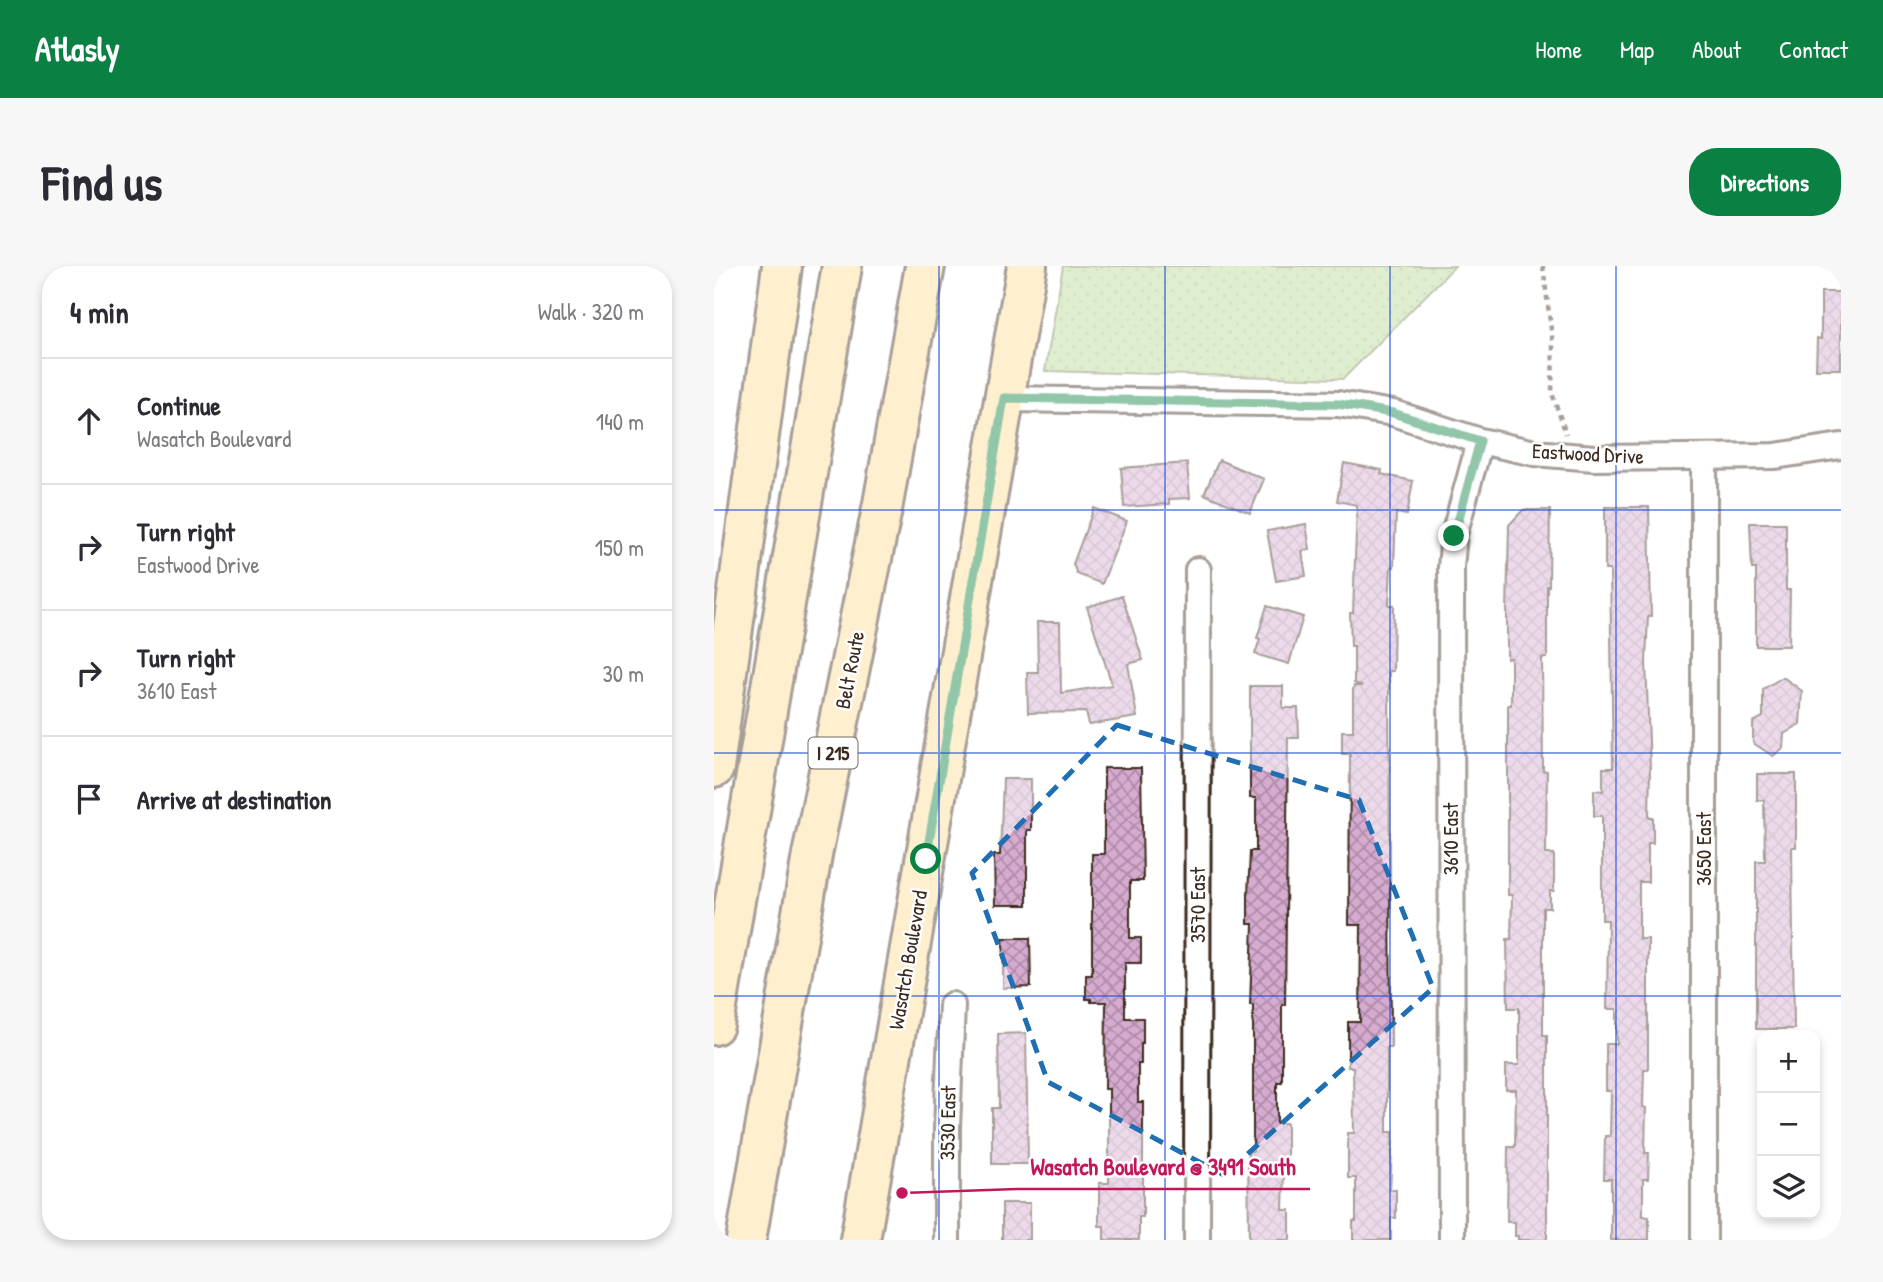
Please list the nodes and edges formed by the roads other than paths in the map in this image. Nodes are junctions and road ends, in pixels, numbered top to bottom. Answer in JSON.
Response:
{"nodes":[{"id":1,"x":782,"y":266,"type":"edge"},
{"id":2,"x":842,"y":266,"type":"edge"},
{"id":3,"x":925,"y":266,"type":"edge"},
{"id":4,"x":1027,"y":266,"type":"edge"},
{"id":5,"x":1004,"y":398,"type":"junction"},
{"id":6,"x":1480,"y":441,"type":"junction"},
{"id":7,"x":1841,"y":446,"type":"edge"},
{"id":8,"x":1704,"y":457,"type":"junction"},
{"id":9,"x":1198,"y":570,"type":"dead end"},
{"id":10,"x":714,"y":768,"type":"edge"},
{"id":11,"x":952,"y":1005,"type":"dead end"},
{"id":12,"x":714,"y":1025,"type":"edge"},
{"id":13,"x":746,"y":1240,"type":"edge"},
{"id":14,"x":860,"y":1240,"type":"edge"},
{"id":15,"x":947,"y":1240,"type":"edge"},
{"id":16,"x":1197,"y":1240,"type":"edge"},
{"id":17,"x":1452,"y":1240,"type":"edge"},
{"id":18,"x":1704,"y":1240,"type":"edge"}],
"edges":[{"from":1,"to":10,"type":"main road"},
{"from":2,"to":12,"type":"main road"},
{"from":3,"to":13,"type":"main road","name":"Belt Route","number":"I 215"},
{"from":4,"to":5,"type":"main road","name":"Wasatch Boulevard"},
{"from":5,"to":6,"type":"street","name":"Eastwood Drive"},
{"from":5,"to":14,"type":"main road","name":"Wasatch Boulevard"},
{"from":6,"to":8,"type":"street","name":"Eastwood Drive"},
{"from":6,"to":17,"type":"street","name":"3610 East"},
{"from":7,"to":8,"type":"street","name":"Eastwood Drive"},
{"from":8,"to":18,"type":"street","name":"3650 East"},
{"from":9,"to":16,"type":"street","name":"3570 East"},
{"from":11,"to":15,"type":"street","name":"3530 East"}]}
